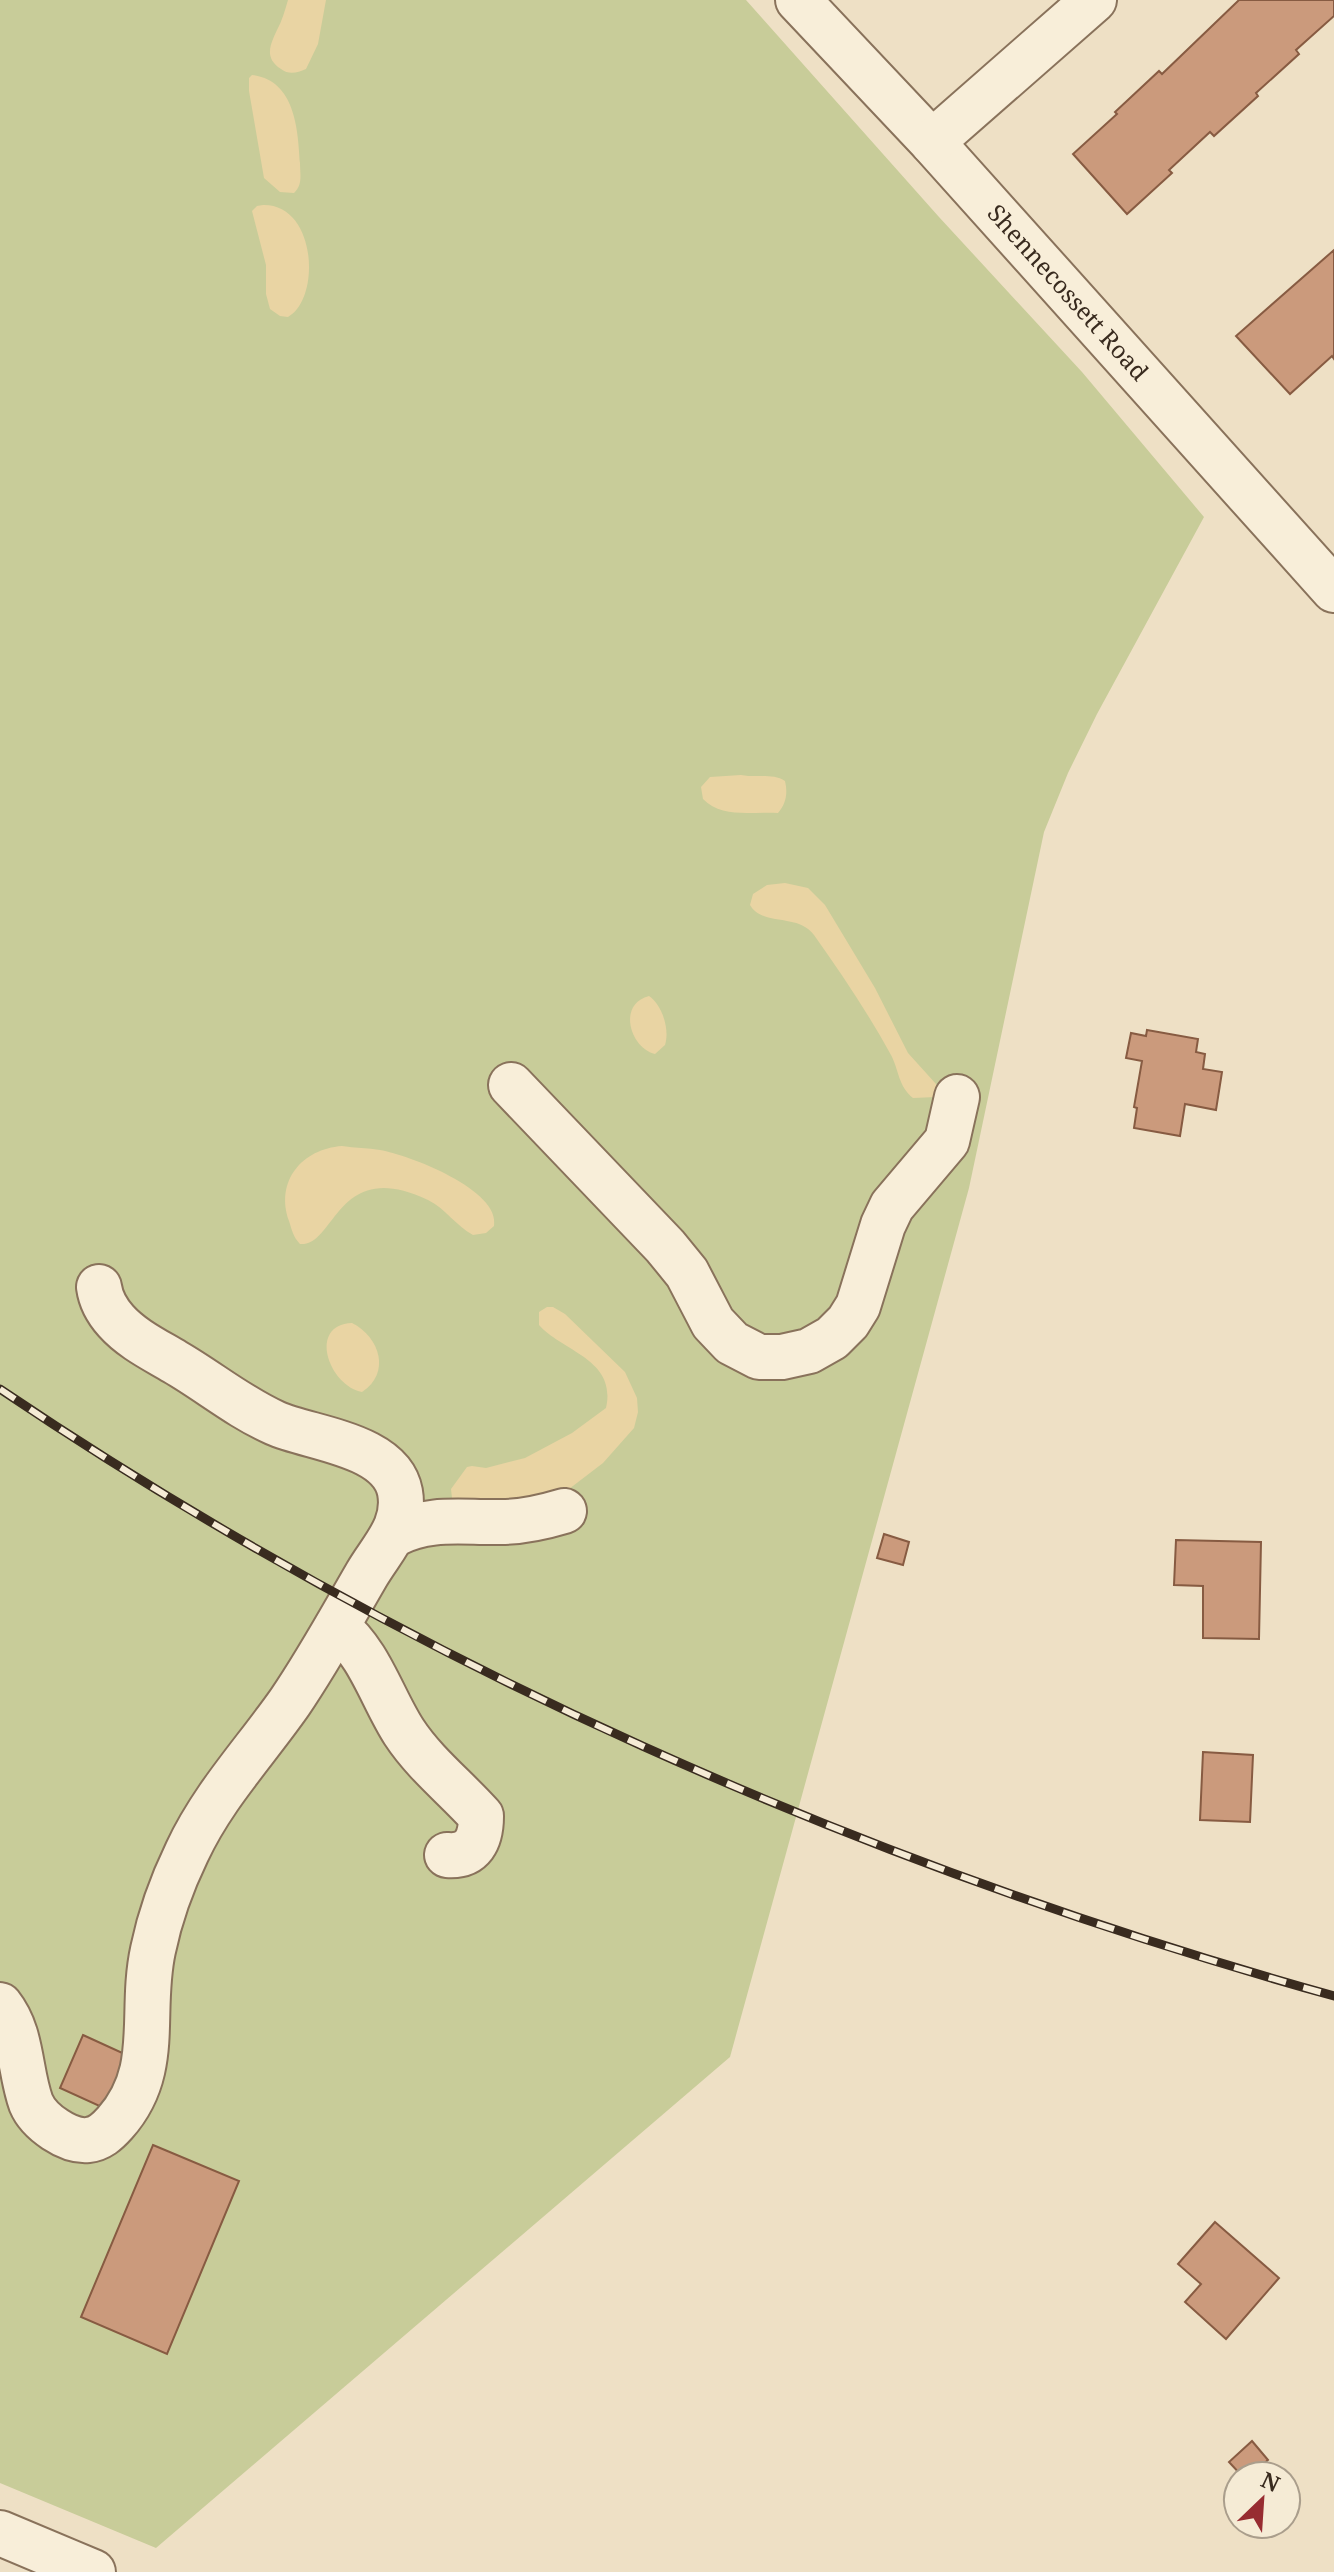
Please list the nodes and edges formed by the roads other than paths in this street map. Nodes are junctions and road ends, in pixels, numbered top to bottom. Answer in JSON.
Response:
{"nodes":[{"id":1,"x":798,"y":0,"type":"edge"},
{"id":2,"x":1094,"y":0,"type":"edge"},
{"id":3,"x":932,"y":142,"type":"junction"},
{"id":4,"x":1334,"y":590,"type":"edge"},
{"id":5,"x":511,"y":1085,"type":"dead end"},
{"id":6,"x":957,"y":1097,"type":"dead end"},
{"id":7,"x":99,"y":1287,"type":"dead end"},
{"id":8,"x":564,"y":1511,"type":"dead end"},
{"id":9,"x":395,"y":1534,"type":"junction"},
{"id":10,"x":337,"y":1627,"type":"junction"},
{"id":11,"x":447,"y":1855,"type":"dead end"},
{"id":12,"x":0,"y":2005,"type":"edge"},
{"id":13,"x":0,"y":2533,"type":"edge"},
{"id":14,"x":93,"y":2572,"type":"edge"}],
"edges":[{"from":1,"to":3,"type":"street","name":"Shennecossett Road"},
{"from":2,"to":3,"type":"street"},
{"from":3,"to":4,"type":"street","name":"Shennecossett Road"},
{"from":5,"to":6,"type":"street"},
{"from":7,"to":9,"type":"street"},
{"from":8,"to":9,"type":"street"},
{"from":9,"to":10,"type":"street"},
{"from":10,"to":11,"type":"street"},
{"from":10,"to":12,"type":"street"},
{"from":13,"to":14,"type":"street"}]}
